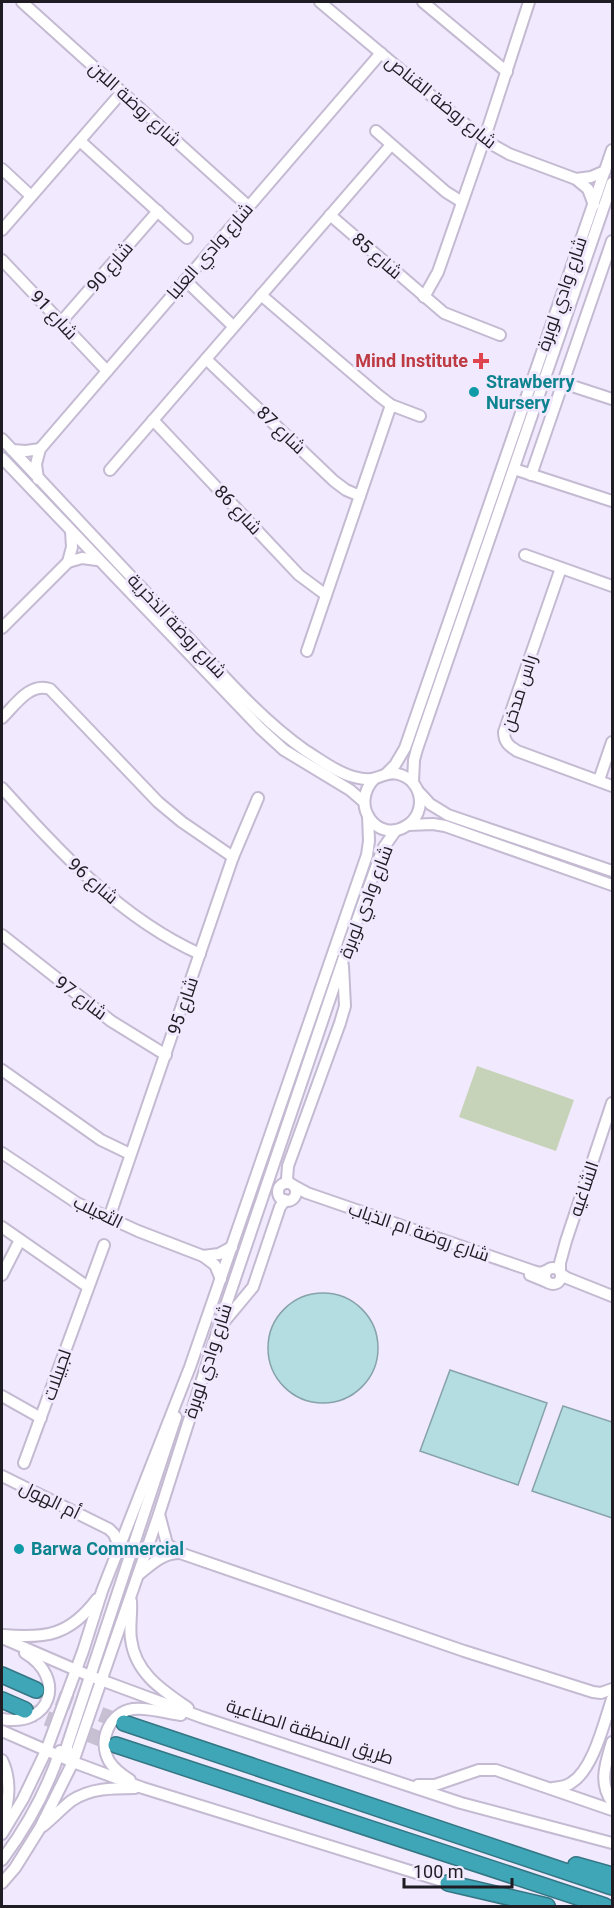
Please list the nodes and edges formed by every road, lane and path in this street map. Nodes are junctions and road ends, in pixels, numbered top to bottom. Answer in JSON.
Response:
{"nodes":[{"id":1,"x":22,"y":2,"type":"edge"},
{"id":2,"x":320,"y":2,"type":"edge"},
{"id":3,"x":423,"y":2,"type":"edge"},
{"id":4,"x":529,"y":2,"type":"edge"},
{"id":5,"x":381,"y":53,"type":"junction"},
{"id":6,"x":507,"y":72,"type":"junction"},
{"id":7,"x":122,"y":92,"type":"junction"},
{"id":8,"x":376,"y":130,"type":"dead end"},
{"id":9,"x":484,"y":140,"type":"junction"},
{"id":10,"x":80,"y":141,"type":"junction"},
{"id":11,"x":391,"y":145,"type":"junction"},
{"id":12,"x":612,"y":150,"type":"edge"},
{"id":13,"x":2,"y":169,"type":"edge"},
{"id":14,"x":605,"y":171,"type":"junction"},
{"id":15,"x":576,"y":178,"type":"junction"},
{"id":16,"x":612,"y":183,"type":"edge"},
{"id":17,"x":31,"y":196,"type":"junction"},
{"id":18,"x":462,"y":202,"type":"junction"},
{"id":19,"x":594,"y":205,"type":"junction"},
{"id":20,"x":248,"y":206,"type":"junction"},
{"id":21,"x":158,"y":211,"type":"junction"},
{"id":22,"x":330,"y":215,"type":"junction"},
{"id":23,"x":2,"y":230,"type":"edge"},
{"id":24,"x":188,"y":238,"type":"dead end"},
{"id":25,"x":612,"y":241,"type":"edge"},
{"id":26,"x":2,"y":260,"type":"edge"},
{"id":27,"x":610,"y":260,"type":"edge"},
{"id":28,"x":185,"y":280,"type":"junction"},
{"id":29,"x":261,"y":295,"type":"junction"},
{"id":30,"x":424,"y":297,"type":"junction"},
{"id":31,"x":61,"y":322,"type":"junction"},
{"id":32,"x":233,"y":326,"type":"junction"},
{"id":33,"x":500,"y":335,"type":"dead end"},
{"id":34,"x":206,"y":359,"type":"junction"},
{"id":35,"x":107,"y":371,"type":"junction"},
{"id":36,"x":562,"y":382,"type":"junction"},
{"id":37,"x":612,"y":399,"type":"edge"},
{"id":38,"x":391,"y":405,"type":"junction"},
{"id":39,"x":420,"y":416,"type":"dead end"},
{"id":40,"x":153,"y":420,"type":"junction"},
{"id":41,"x":2,"y":439,"type":"edge"},
{"id":42,"x":40,"y":448,"type":"junction"},
{"id":43,"x":12,"y":450,"type":"junction"},
{"id":44,"x":2,"y":458,"type":"edge"},
{"id":45,"x":514,"y":469,"type":"junction"},
{"id":46,"x":110,"y":470,"type":"dead end"},
{"id":47,"x":531,"y":474,"type":"junction"},
{"id":48,"x":39,"y":479,"type":"junction"},
{"id":49,"x":360,"y":496,"type":"junction"},
{"id":50,"x":612,"y":501,"type":"edge"},
{"id":51,"x":71,"y":531,"type":"junction"},
{"id":52,"x":525,"y":555,"type":"dead end"},
{"id":53,"x":97,"y":560,"type":"junction"},
{"id":54,"x":68,"y":562,"type":"junction"},
{"id":55,"x":561,"y":568,"type":"junction"},
{"id":56,"x":612,"y":586,"type":"edge"},
{"id":57,"x":326,"y":595,"type":"junction"},
{"id":58,"x":2,"y":628,"type":"edge"},
{"id":59,"x":307,"y":651,"type":"dead end"},
{"id":60,"x":2,"y":718,"type":"edge"},
{"id":61,"x":612,"y":742,"type":"edge"},
{"id":62,"x":381,"y":776,"type":"junction"},
{"id":63,"x":599,"y":780,"type":"junction"},
{"id":64,"x":413,"y":782,"type":"junction"},
{"id":65,"x":612,"y":786,"type":"edge"},
{"id":66,"x":2,"y":788,"type":"edge"},
{"id":67,"x":419,"y":793,"type":"junction"},
{"id":68,"x":258,"y":798,"type":"dead end"},
{"id":69,"x":364,"y":802,"type":"junction"},
{"id":70,"x":368,"y":816,"type":"junction"},
{"id":71,"x":408,"y":825,"type":"junction"},
{"id":72,"x":396,"y":830,"type":"junction"},
{"id":73,"x":233,"y":857,"type":"junction"},
{"id":74,"x":612,"y":870,"type":"edge"},
{"id":75,"x":612,"y":885,"type":"edge"},
{"id":76,"x":2,"y":935,"type":"edge"},
{"id":77,"x":200,"y":954,"type":"junction"},
{"id":78,"x":343,"y":960,"type":"junction"},
{"id":79,"x":166,"y":1055,"type":"junction"},
{"id":80,"x":2,"y":1070,"type":"edge"},
{"id":81,"x":612,"y":1103,"type":"edge"},
{"id":82,"x":2,"y":1153,"type":"edge"},
{"id":83,"x":130,"y":1154,"type":"junction"},
{"id":84,"x":291,"y":1191,"type":"junction"},
{"id":85,"x":109,"y":1218,"type":"junction"},
{"id":86,"x":2,"y":1227,"type":"edge"},
{"id":87,"x":20,"y":1240,"type":"junction"},
{"id":88,"x":104,"y":1245,"type":"dead end"},
{"id":89,"x":232,"y":1247,"type":"junction"},
{"id":90,"x":203,"y":1256,"type":"junction"},
{"id":91,"x":2,"y":1275,"type":"edge"},
{"id":92,"x":553,"y":1275,"type":"junction"},
{"id":93,"x":221,"y":1279,"type":"junction"},
{"id":94,"x":88,"y":1287,"type":"junction"},
{"id":95,"x":612,"y":1296,"type":"edge"},
{"id":96,"x":190,"y":1367,"type":"junction"},
{"id":97,"x":203,"y":1376,"type":"junction"},
{"id":98,"x":2,"y":1396,"type":"edge"},
{"id":99,"x":41,"y":1418,"type":"junction"},
{"id":100,"x":24,"y":1463,"type":"dead end"},
{"id":101,"x":2,"y":1476,"type":"edge"},
{"id":102,"x":159,"y":1514,"type":"junction"},
{"id":103,"x":129,"y":1518,"type":"junction"},
{"id":104,"x":99,"y":1524,"type":"junction"},
{"id":105,"x":119,"y":1546,"type":"junction"},
{"id":106,"x":180,"y":1553,"type":"junction"},
{"id":107,"x":138,"y":1575,"type":"junction"},
{"id":108,"x":102,"y":1591,"type":"junction"},
{"id":109,"x":131,"y":1594,"type":"junction"},
{"id":110,"x":2,"y":1637,"type":"edge"},
{"id":111,"x":76,"y":1671,"type":"junction"},
{"id":112,"x":2,"y":1675,"type":"edge"},
{"id":113,"x":95,"y":1678,"type":"junction"},
{"id":114,"x":612,"y":1689,"type":"edge"},
{"id":115,"x":36,"y":1690,"type":"tunnel mouth"},
{"id":116,"x":593,"y":1692,"type":"junction"},
{"id":117,"x":2,"y":1700,"type":"edge"},
{"id":118,"x":612,"y":1700,"type":"edge"},
{"id":119,"x":25,"y":1710,"type":"tunnel mouth"},
{"id":120,"x":608,"y":1711,"type":"junction"},
{"id":121,"x":201,"y":1717,"type":"junction"},
{"id":122,"x":2,"y":1719,"type":"edge"},
{"id":123,"x":124,"y":1724,"type":"tunnel mouth"},
{"id":124,"x":2,"y":1731,"type":"edge"},
{"id":125,"x":612,"y":1742,"type":"edge"},
{"id":126,"x":116,"y":1745,"type":"tunnel mouth"},
{"id":127,"x":46,"y":1751,"type":"junction"},
{"id":128,"x":59,"y":1756,"type":"junction"},
{"id":129,"x":2,"y":1760,"type":"edge"},
{"id":130,"x":590,"y":1760,"type":"junction"},
{"id":131,"x":73,"y":1762,"type":"junction"},
{"id":132,"x":604,"y":1769,"type":"junction"},
{"id":133,"x":408,"y":1785,"type":"junction"},
{"id":134,"x":143,"y":1788,"type":"junction"},
{"id":135,"x":548,"y":1788,"type":"junction"},
{"id":136,"x":612,"y":1802,"type":"edge"},
{"id":137,"x":612,"y":1810,"type":"edge"},
{"id":138,"x":2,"y":1826,"type":"edge"},
{"id":139,"x":40,"y":1828,"type":"junction"},
{"id":140,"x":446,"y":1831,"type":"junction"},
{"id":141,"x":2,"y":1834,"type":"edge"},
{"id":142,"x":612,"y":1843,"type":"edge"},
{"id":143,"x":2,"y":1860,"type":"edge"},
{"id":144,"x":612,"y":1875,"type":"edge"},
{"id":145,"x":2,"y":1883,"type":"edge"},
{"id":146,"x":448,"y":1883,"type":"junction"},
{"id":147,"x":612,"y":1887,"type":"edge"},
{"id":148,"x":519,"y":1906,"type":"edge"},
{"id":149,"x":547,"y":1906,"type":"edge"},
{"id":150,"x":605,"y":1906,"type":"edge"}],
"edges":[{"from":1,"to":7,"type":"street","name":"شارع روضة اللبن"},
{"from":2,"to":5,"type":"street","name":"شارع روضة القناص"},
{"from":3,"to":6,"type":"street"},
{"from":4,"to":6,"type":"street"},
{"from":5,"to":9,"type":"street","name":"شارع روضة القناص"},
{"from":5,"to":20,"type":"street","name":"شارع وادي العلبا"},
{"from":6,"to":9,"type":"street"},
{"from":7,"to":10,"type":"street"},
{"from":7,"to":20,"type":"street","name":"شارع روضة اللبن"},
{"from":8,"to":11,"type":"street"},
{"from":9,"to":15,"type":"street","name":"شارع روضة القناص"},
{"from":9,"to":18,"type":"street"},
{"from":10,"to":17,"type":"street"},
{"from":10,"to":21,"type":"street"},
{"from":11,"to":18,"type":"street"},
{"from":11,"to":22,"type":"street"},
{"from":12,"to":14,"type":"street","name":"شارع وادي لوبرة"},
{"from":13,"to":17,"type":"street"},
{"from":14,"to":15,"type":"street"},
{"from":14,"to":19,"type":"street","name":"شارع وادي لوبرة"},
{"from":15,"to":19,"type":"street"},
{"from":16,"to":45,"type":"street","name":"شارع وادي لوبرة"},
{"from":17,"to":23,"type":"street"},
{"from":18,"to":30,"type":"street"},
{"from":19,"to":62,"type":"street","name":"شارع وادي لوبرة"},
{"from":20,"to":28,"type":"street","name":"شارع وادي العلبا"},
{"from":21,"to":24,"type":"street"},
{"from":21,"to":31,"type":"street","name":"شارع 90"},
{"from":22,"to":29,"type":"street"},
{"from":22,"to":30,"type":"street","name":"شارع 85"},
{"from":25,"to":27,"type":"street","name":"شارع وادي لوبرة"},
{"from":26,"to":31,"type":"street","name":"شارع 91"},
{"from":27,"to":36,"type":"street","name":"شارع وادي لوبرة"},
{"from":28,"to":32,"type":"street"},
{"from":28,"to":35,"type":"street","name":"شارع وادي العلبا"},
{"from":29,"to":32,"type":"street"},
{"from":29,"to":38,"type":"street"},
{"from":30,"to":33,"type":"street","name":"شارع 85"},
{"from":31,"to":35,"type":"street","name":"شارع 91"},
{"from":32,"to":34,"type":"street"},
{"from":34,"to":40,"type":"street"},
{"from":34,"to":49,"type":"street","name":"شارع 87"},
{"from":35,"to":42,"type":"street","name":"شارع وادي العلبا"},
{"from":36,"to":37,"type":"street"},
{"from":36,"to":47,"type":"street","name":"شارع وادي لوبرة"},
{"from":38,"to":39,"type":"street"},
{"from":38,"to":49,"type":"street"},
{"from":40,"to":46,"type":"street"},
{"from":40,"to":57,"type":"street","name":"شارع 86"},
{"from":41,"to":43,"type":"street","name":"شارع روضة الذخرية"},
{"from":42,"to":43,"type":"street"},
{"from":42,"to":48,"type":"street"},
{"from":43,"to":48,"type":"street","name":"شارع روضة الذخرية"},
{"from":44,"to":51,"type":"street","name":"شارع روضة الذخرية"},
{"from":45,"to":47,"type":"street"},
{"from":45,"to":64,"type":"street","name":"شارع وادي لوبرة"},
{"from":47,"to":50,"type":"street"},
{"from":48,"to":62,"type":"street","name":"شارع روضة الذخرية"},
{"from":49,"to":57,"type":"street"},
{"from":51,"to":53,"type":"street","name":"شارع روضة الذخرية"},
{"from":51,"to":54,"type":"street"},
{"from":52,"to":55,"type":"street"},
{"from":53,"to":54,"type":"street"},
{"from":53,"to":69,"type":"street","name":"شارع روضة الذخرية"},
{"from":54,"to":58,"type":"street"},
{"from":55,"to":56,"type":"street"},
{"from":55,"to":63,"type":"street","name":"راس مدخن"},
{"from":57,"to":59,"type":"street"},
{"from":60,"to":73,"type":"street"},
{"from":61,"to":63,"type":"street"},
{"from":62,"to":64,"type":"street"},
{"from":62,"to":69,"type":"street"},
{"from":63,"to":65,"type":"street","name":"راس مدخن"},
{"from":64,"to":67,"type":"street"},
{"from":66,"to":77,"type":"street","name":"شارع 96"},
{"from":67,"to":71,"type":"street"},
{"from":67,"to":74,"type":"street"},
{"from":68,"to":73,"type":"street","name":"شارع 95"},
{"from":69,"to":70,"type":"street"},
{"from":70,"to":72,"type":"street"},
{"from":70,"to":89,"type":"street","name":"شارع وادي لوبرة"},
{"from":71,"to":72,"type":"street"},
{"from":71,"to":75,"type":"street"},
{"from":72,"to":78,"type":"street","name":"شارع وادي لوبرة"},
{"from":73,"to":77,"type":"street","name":"شارع 95"},
{"from":76,"to":79,"type":"street","name":"شارع 97"},
{"from":77,"to":79,"type":"street","name":"شارع 95"},
{"from":78,"to":84,"type":"street"},
{"from":78,"to":97,"type":"street","name":"شارع وادي لوبرة"},
{"from":79,"to":83,"type":"street","name":"شارع 95"},
{"from":80,"to":83,"type":"street"},
{"from":81,"to":92,"type":"street","name":"الشاغيه"},
{"from":82,"to":85,"type":"street","name":"الثعيلب"},
{"from":83,"to":85,"type":"street","name":"شارع 95"},
{"from":84,"to":92,"type":"street","name":"شارع روضة ام الذياب"},
{"from":84,"to":97,"type":"street"},
{"from":85,"to":90,"type":"street","name":"الثعيلب"},
{"from":86,"to":87,"type":"street"},
{"from":87,"to":91,"type":"street"},
{"from":87,"to":94,"type":"street"},
{"from":88,"to":94,"type":"street","name":"لجبيلات"},
{"from":89,"to":90,"type":"street"},
{"from":89,"to":93,"type":"street","name":"شارع وادي لوبرة"},
{"from":90,"to":93,"type":"street"},
{"from":92,"to":95,"type":"street","name":"شارع روضة ام الذياب"},
{"from":93,"to":96,"type":"street","name":"شارع وادي لوبرة"},
{"from":94,"to":99,"type":"street","name":"لجبيلات"},
{"from":96,"to":103,"type":"street","name":"شارع وادي لوبرة"},
{"from":96,"to":113,"type":"street"},
{"from":97,"to":102,"type":"street","name":"شارع وادي لوبرة"},
{"from":98,"to":99,"type":"street"},
{"from":99,"to":100,"type":"street","name":"لجبيلات"},
{"from":101,"to":104,"type":"street","name":"أم الهول"},
{"from":102,"to":106,"type":"street"},
{"from":102,"to":107,"type":"street","name":"شارع وادي لوبرة"},
{"from":103,"to":104,"type":"street","name":"أم الهول"},
{"from":103,"to":105,"type":"street","name":"شارع وادي لوبرة"},
{"from":104,"to":105,"type":"street","name":"أم الهول"},
{"from":105,"to":108,"type":"street","name":"شارع وادي لوبرة"},
{"from":106,"to":107,"type":"street"},
{"from":106,"to":116,"type":"street"},
{"from":107,"to":109,"type":"street","name":"شارع وادي لوبرة"},
{"from":108,"to":110,"type":"street"},
{"from":108,"to":111,"type":"street","name":"شارع وادي لوبرة"},
{"from":109,"to":113,"type":"street","name":"شارع وادي لوبرة"},
{"from":109,"to":121,"type":"street"},
{"from":110,"to":111,"type":"street","name":"طريق المنطقة الصناعية"},
{"from":110,"to":122,"type":"street"},
{"from":111,"to":113,"type":"street","name":"طريق المنطقة الصناعية"},
{"from":111,"to":127,"type":"street","name":"شارع وادي لوبرة"},
{"from":111,"to":128,"type":"street"},
{"from":112,"to":115,"type":"highway"},
{"from":113,"to":121,"type":"street","name":"طريق المنطقة الصناعية"},
{"from":113,"to":131,"type":"street"},
{"from":114,"to":116,"type":"street"},
{"from":116,"to":120,"type":"street"},
{"from":117,"to":119,"type":"highway"},
{"from":118,"to":120,"type":"street"},
{"from":120,"to":130,"type":"street"},
{"from":121,"to":133,"type":"street","name":"طريق المنطقة الصناعية"},
{"from":121,"to":134,"type":"street"},
{"from":123,"to":140,"type":"highway"},
{"from":124,"to":127,"type":"street"},
{"from":125,"to":132,"type":"street"},
{"from":126,"to":150,"type":"highway"},
{"from":127,"to":128,"type":"street"},
{"from":127,"to":141,"type":"street","name":"شارع وادي لوبرة"},
{"from":128,"to":131,"type":"street"},
{"from":128,"to":143,"type":"street"},
{"from":129,"to":138,"type":"street"},
{"from":130,"to":132,"type":"street"},
{"from":130,"to":135,"type":"street"},
{"from":131,"to":134,"type":"street"},
{"from":131,"to":139,"type":"street"},
{"from":132,"to":136,"type":"street"},
{"from":133,"to":135,"type":"street"},
{"from":133,"to":142,"type":"street","name":"طريق المنطقة الصناعية"},
{"from":134,"to":139,"type":"street"},
{"from":134,"to":146,"type":"street"},
{"from":135,"to":137,"type":"street"},
{"from":139,"to":145,"type":"street"},
{"from":140,"to":144,"type":"highway"},
{"from":140,"to":147,"type":"highway"},
{"from":146,"to":148,"type":"street"},
{"from":146,"to":149,"type":"highway"}]}
